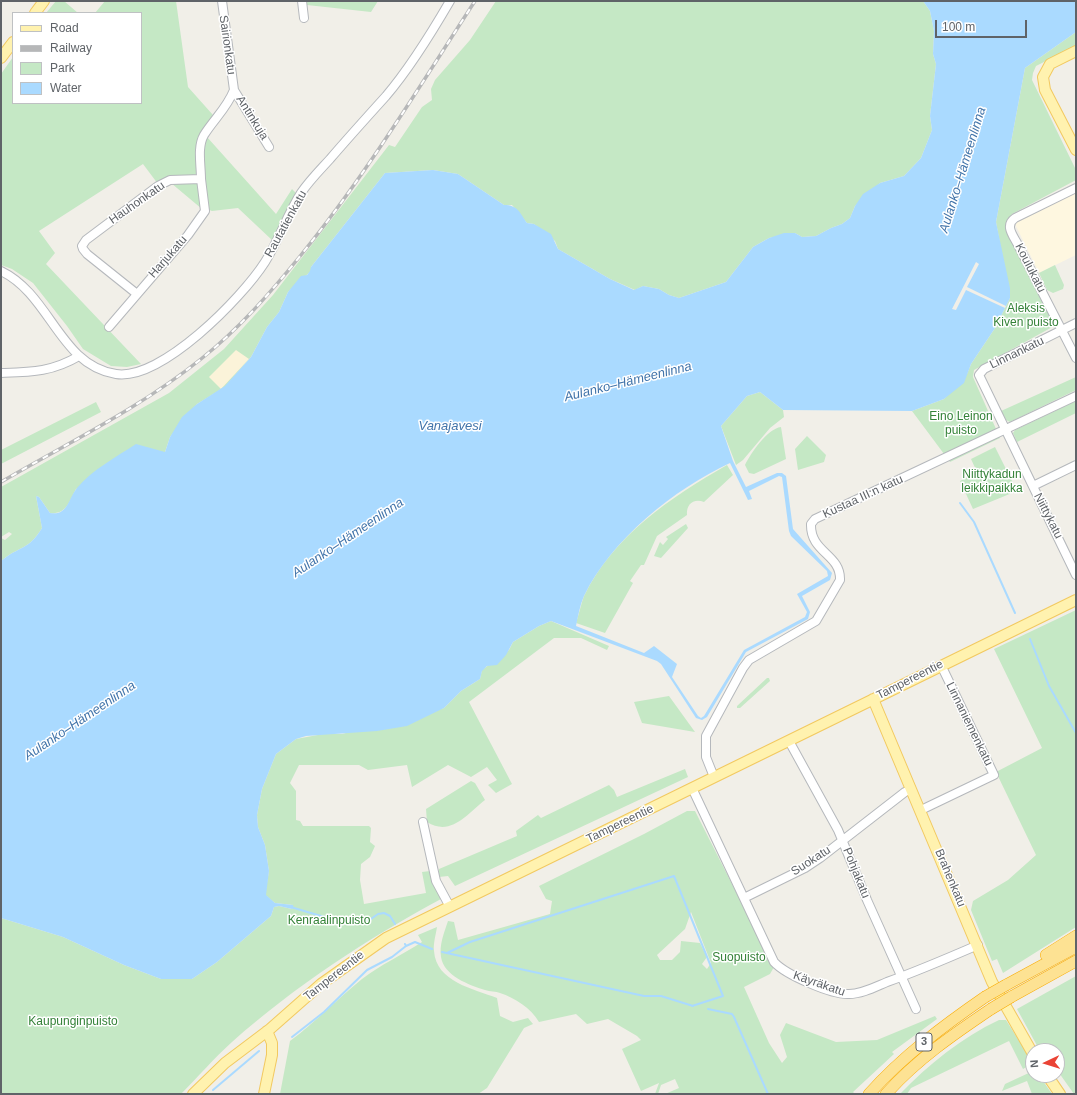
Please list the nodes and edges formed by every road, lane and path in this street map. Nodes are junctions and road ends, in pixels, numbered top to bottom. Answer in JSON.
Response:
{"nodes":[{"id":1,"x":44,"y":1,"type":"edge"},
{"id":2,"x":222,"y":1,"type":"edge"},
{"id":3,"x":302,"y":1,"type":"edge"},
{"id":4,"x":450,"y":1,"type":"edge"},
{"id":5,"x":36,"y":12,"type":"edge"},
{"id":6,"x":304,"y":18,"type":"dead end"},
{"id":7,"x":12,"y":43,"type":"edge"},
{"id":8,"x":1076,"y":51,"type":"edge"},
{"id":9,"x":3,"y":52,"type":"edge"},
{"id":10,"x":234,"y":90,"type":"junction"},
{"id":11,"x":270,"y":147,"type":"dead end"},
{"id":12,"x":1076,"y":150,"type":"edge"},
{"id":13,"x":201,"y":179,"type":"junction"},
{"id":14,"x":1076,"y":188,"type":"edge"},
{"id":15,"x":1,"y":271,"type":"edge"},
{"id":16,"x":137,"y":294,"type":"junction"},
{"id":17,"x":1076,"y":323,"type":"edge"},
{"id":18,"x":109,"y":327,"type":"dead end"},
{"id":19,"x":1062,"y":330,"type":"junction"},
{"id":20,"x":79,"y":356,"type":"junction"},
{"id":21,"x":1076,"y":358,"type":"edge"},
{"id":22,"x":980,"y":372,"type":"joint"},
{"id":23,"x":1,"y":373,"type":"edge"},
{"id":24,"x":1076,"y":396,"type":"edge"},
{"id":25,"x":1005,"y":430,"type":"junction"},
{"id":26,"x":1076,"y":465,"type":"edge"},
{"id":27,"x":1033,"y":486,"type":"junction"},
{"id":28,"x":1076,"y":575,"type":"edge"},
{"id":29,"x":1076,"y":600,"type":"edge"},
{"id":30,"x":940,"y":665,"type":"junction"},
{"id":31,"x":873,"y":699,"type":"junction"},
{"id":32,"x":789,"y":741,"type":"junction"},
{"id":33,"x":714,"y":777,"type":"junction"},
{"id":34,"x":692,"y":788,"type":"junction"},
{"id":35,"x":911,"y":789,"type":"junction"},
{"id":36,"x":920,"y":810,"type":"junction"},
{"id":37,"x":423,"y":822,"type":"dead end"},
{"id":38,"x":842,"y":839,"type":"junction"},
{"id":39,"x":744,"y":898,"type":"junction"},
{"id":40,"x":450,"y":907,"type":"junction"},
{"id":41,"x":1076,"y":936,"type":"edge"},
{"id":42,"x":978,"y":945,"type":"junction"},
{"id":43,"x":1076,"y":947,"type":"edge"},
{"id":44,"x":1076,"y":961,"type":"edge"},
{"id":45,"x":901,"y":977,"type":"junction"},
{"id":46,"x":1018,"y":977,"type":"junction"},
{"id":47,"x":916,"y":1009,"type":"dead end"},
{"id":48,"x":267,"y":1031,"type":"junction"},
{"id":49,"x":1027,"y":1043,"type":"edge"},
{"id":50,"x":1052,"y":1083,"type":"edge"},
{"id":51,"x":193,"y":1094,"type":"edge"},
{"id":52,"x":264,"y":1094,"type":"edge"},
{"id":53,"x":869,"y":1094,"type":"edge"},
{"id":54,"x":886,"y":1094,"type":"edge"},
{"id":55,"x":1060,"y":1094,"type":"edge"}],
"edges":[{"from":1,"to":5,"type":"main road"},
{"from":2,"to":10,"type":"street","name":"Sairionkatu"},
{"from":3,"to":6,"type":"street"},
{"from":4,"to":20,"type":"street","name":"Rautatienkatu"},
{"from":7,"to":9,"type":"main road"},
{"from":8,"to":12,"type":"main road"},
{"from":10,"to":11,"type":"street","name":"Antinkuja"},
{"from":10,"to":13,"type":"street"},
{"from":13,"to":16,"type":"street","name":"Harjukatu"},
{"from":13,"to":16,"type":"street","name":"Hauhonkatu"},
{"from":14,"to":19,"type":"street","name":"Koulukatu"},
{"from":15,"to":20,"type":"street","name":"Rautatienkatu"},
{"from":16,"to":18,"type":"street","name":"Harjukatu"},
{"from":17,"to":19,"type":"street","name":"Linnankatu"},
{"from":19,"to":21,"type":"street","name":"Koulukatu"},
{"from":19,"to":22,"type":"street","name":"Linnankatu"},
{"from":20,"to":23,"type":"street"},
{"from":22,"to":25,"type":"street","name":"Niittykatu"},
{"from":24,"to":25,"type":"street","name":"Kustaa III:n katu"},
{"from":25,"to":27,"type":"street","name":"Niittykatu"},
{"from":25,"to":33,"type":"street","name":"Kustaa III:n katu"},
{"from":26,"to":27,"type":"street"},
{"from":27,"to":28,"type":"street","name":"Niittykatu"},
{"from":29,"to":30,"type":"main road","name":"Tampereentie"},
{"from":30,"to":31,"type":"main road","name":"Tampereentie"},
{"from":30,"to":36,"type":"street","name":"Linnaniemenkatu"},
{"from":31,"to":32,"type":"main road","name":"Tampereentie"},
{"from":31,"to":35,"type":"main road","name":"Brahenkatu"},
{"from":32,"to":33,"type":"main road","name":"Tampereentie"},
{"from":32,"to":38,"type":"street","name":"Pohjakatu"},
{"from":33,"to":34,"type":"main road","name":"Tampereentie"},
{"from":34,"to":39,"type":"street","name":"Käyräkatu"},
{"from":34,"to":40,"type":"main road","name":"Tampereentie"},
{"from":35,"to":36,"type":"main road","name":"Brahenkatu"},
{"from":35,"to":38,"type":"street","name":"Suokatu"},
{"from":36,"to":42,"type":"main road","name":"Brahenkatu"},
{"from":37,"to":40,"type":"street"},
{"from":38,"to":39,"type":"street","name":"Suokatu"},
{"from":38,"to":45,"type":"street","name":"Pohjakatu"},
{"from":39,"to":45,"type":"street","name":"Käyräkatu"},
{"from":40,"to":48,"type":"main road","name":"Tampereentie"},
{"from":41,"to":46,"type":"highway"},
{"from":42,"to":45,"type":"street","name":"Käyräkatu"},
{"from":42,"to":49,"type":"main road","name":"Brahenkatu"},
{"from":43,"to":46,"type":"highway","number":"3"},
{"from":44,"to":54,"type":"highway","number":"3","bridge":true},
{"from":45,"to":47,"type":"street","name":"Pohjakatu"},
{"from":46,"to":53,"type":"highway","number":"3","bridge":true},
{"from":48,"to":51,"type":"main road","name":"Tampereentie"},
{"from":48,"to":52,"type":"main road"},
{"from":50,"to":55,"type":"main road"}]}
